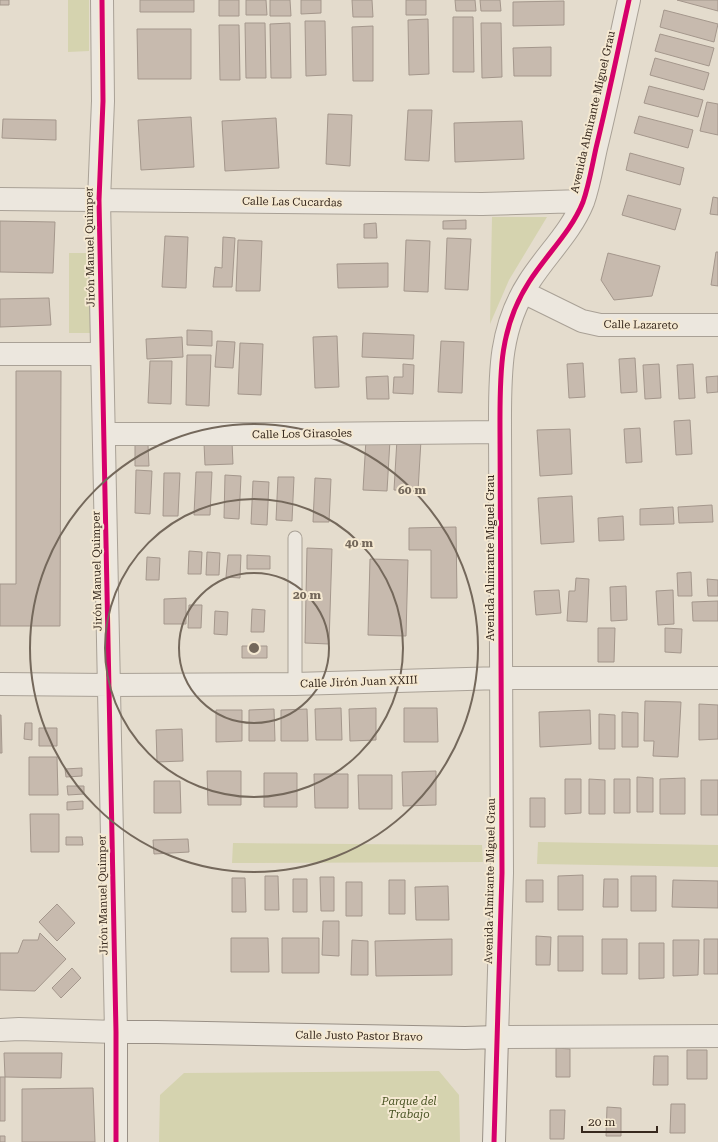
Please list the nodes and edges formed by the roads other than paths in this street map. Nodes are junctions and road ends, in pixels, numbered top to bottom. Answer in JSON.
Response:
{"nodes":[{"id":1,"x":102,"y":0,"type":"edge"},
{"id":2,"x":628,"y":0,"type":"edge"},
{"id":3,"x":0,"y":199,"type":"edge"},
{"id":4,"x":99,"y":200,"type":"junction"},
{"id":5,"x":583,"y":201,"type":"junction"},
{"id":6,"x":523,"y":292,"type":"junction"},
{"id":7,"x":718,"y":326,"type":"edge"},
{"id":8,"x":0,"y":354,"type":"edge"},
{"id":9,"x":102,"y":354,"type":"junction"},
{"id":10,"x":500,"y":432,"type":"junction"},
{"id":11,"x":104,"y":434,"type":"junction"},
{"id":12,"x":296,"y":538,"type":"dead end"},
{"id":13,"x":501,"y":678,"type":"junction"},
{"id":14,"x":718,"y":678,"type":"edge"},
{"id":15,"x":0,"y":684,"type":"edge"},
{"id":16,"x":295,"y":684,"type":"junction"},
{"id":17,"x":109,"y":685,"type":"junction"},
{"id":18,"x":0,"y":1030,"type":"edge"},
{"id":19,"x":116,"y":1032,"type":"junction"},
{"id":20,"x":718,"y":1036,"type":"edge"},
{"id":21,"x":497,"y":1037,"type":"junction"},
{"id":22,"x":116,"y":1142,"type":"edge"},
{"id":23,"x":494,"y":1142,"type":"edge"}],
"edges":[{"from":1,"to":4,"type":"street","name":"Jirón Manuel Quimper"},
{"from":2,"to":5,"type":"street","name":"Avenida Almirante Miguel Grau"},
{"from":3,"to":4,"type":"street","name":"Calle Las Cucardas"},
{"from":4,"to":5,"type":"street","name":"Calle Las Cucardas"},
{"from":4,"to":9,"type":"street","name":"Jirón Manuel Quimper"},
{"from":5,"to":6,"type":"street","name":"Avenida Almirante Miguel Grau"},
{"from":6,"to":7,"type":"street","name":"Calle Lazareto"},
{"from":6,"to":10,"type":"street","name":"Avenida Almirante Miguel Grau"},
{"from":8,"to":9,"type":"street"},
{"from":9,"to":11,"type":"street","name":"Jirón Manuel Quimper"},
{"from":10,"to":11,"type":"street","name":"Calle Los Girasoles"},
{"from":10,"to":13,"type":"street","name":"Avenida Almirante Miguel Grau"},
{"from":11,"to":17,"type":"street","name":"Jirón Manuel Quimper"},
{"from":12,"to":16,"type":"lane"},
{"from":13,"to":14,"type":"street","name":"Calle Jirón Juan XXIII"},
{"from":13,"to":16,"type":"street","name":"Calle Jirón Juan XXIII"},
{"from":13,"to":21,"type":"street","name":"Avenida Almirante Miguel Grau"},
{"from":15,"to":17,"type":"street","name":"Calle Jirón Juan XXIII"},
{"from":16,"to":17,"type":"street","name":"Calle Jirón Juan XXIII"},
{"from":17,"to":19,"type":"street","name":"Jirón Manuel Quimper"},
{"from":18,"to":19,"type":"street","name":"Calle Justo Pastor Bravo"},
{"from":19,"to":21,"type":"street","name":"Calle Justo Pastor Bravo"},
{"from":19,"to":22,"type":"street","name":"Jirón Manuel Quimper"},
{"from":20,"to":21,"type":"street","name":"Calle Justo Pastor Bravo"},
{"from":21,"to":23,"type":"street","name":"Avenida Almirante Miguel Grau"}]}
